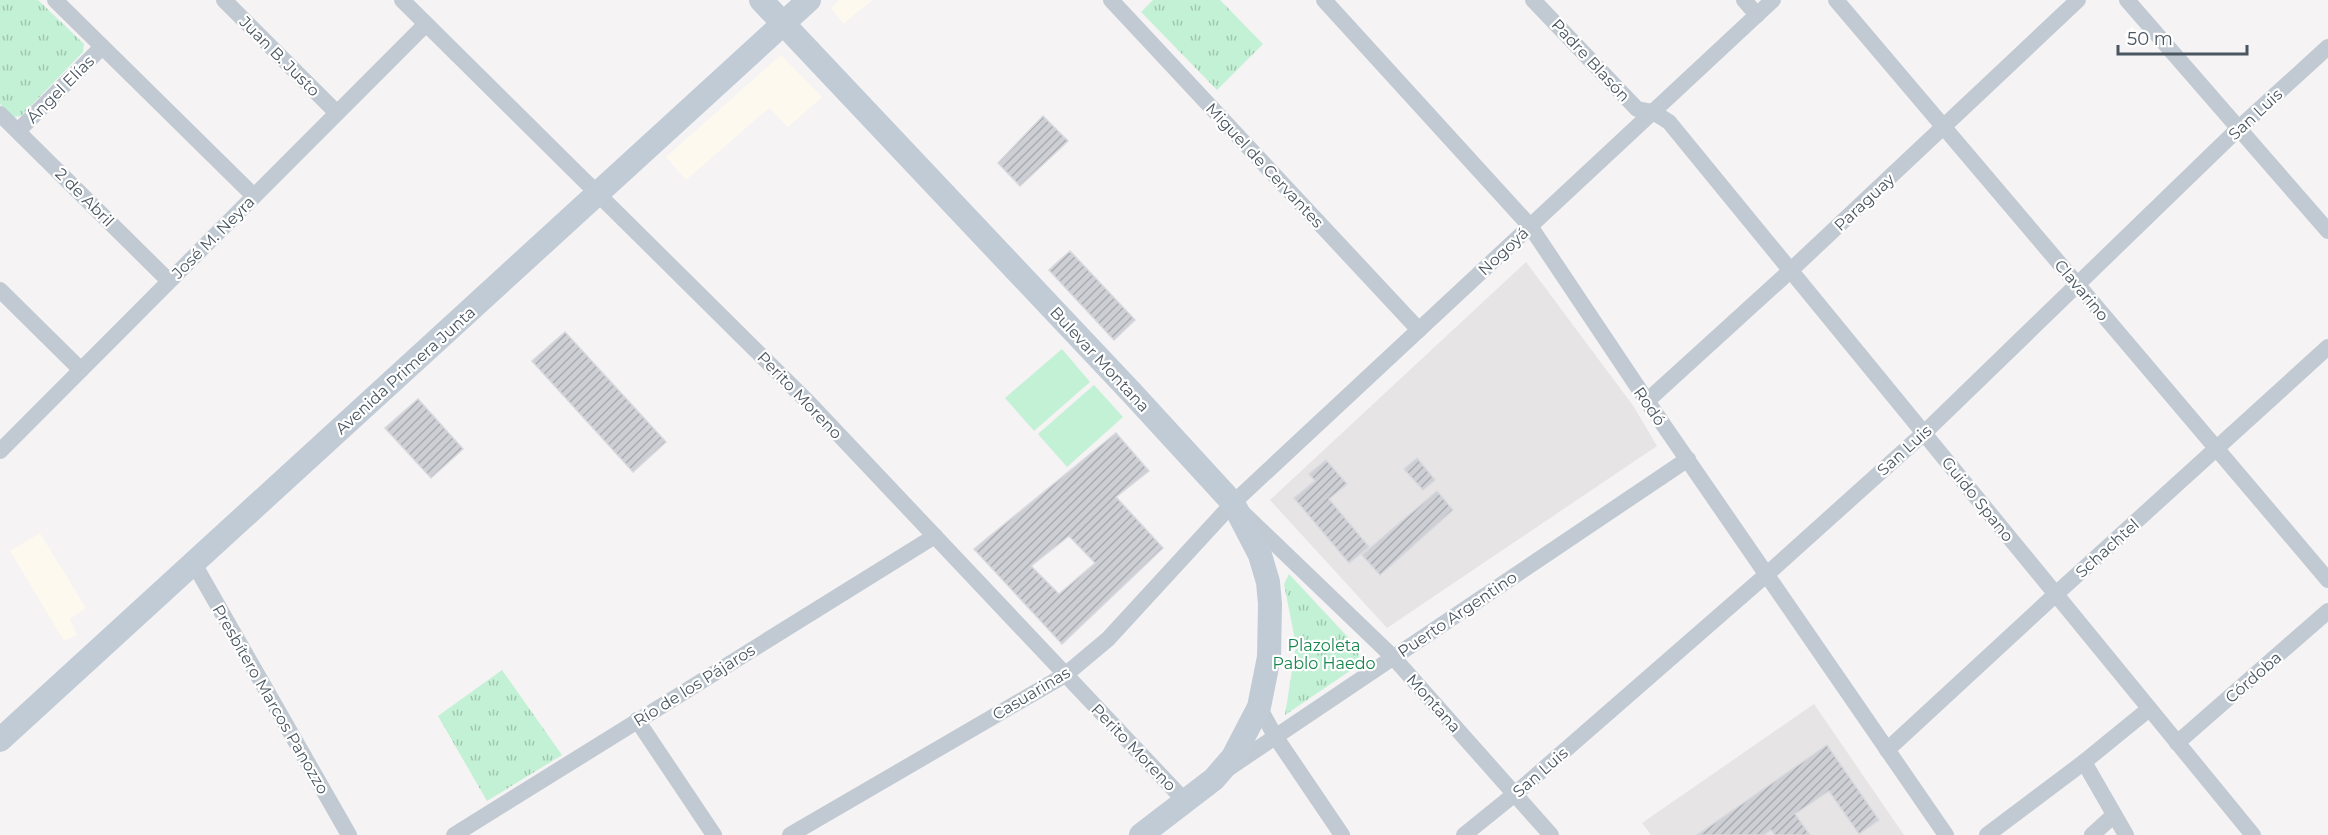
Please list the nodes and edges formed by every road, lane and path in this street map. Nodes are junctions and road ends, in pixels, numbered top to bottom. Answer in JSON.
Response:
{"nodes":[{"id":1,"x":55,"y":0,"type":"edge"},
{"id":2,"x":224,"y":0,"type":"edge"},
{"id":3,"x":402,"y":0,"type":"edge"},
{"id":4,"x":761,"y":0,"type":"edge"},
{"id":5,"x":808,"y":0,"type":"edge"},
{"id":6,"x":1111,"y":0,"type":"edge"},
{"id":7,"x":1324,"y":0,"type":"edge"},
{"id":8,"x":1533,"y":0,"type":"edge"},
{"id":9,"x":1743,"y":0,"type":"edge"},
{"id":10,"x":1773,"y":0,"type":"edge"},
{"id":11,"x":1836,"y":0,"type":"edge"},
{"id":12,"x":2078,"y":0,"type":"edge"},
{"id":13,"x":2127,"y":0,"type":"edge"},
{"id":14,"x":1757,"y":15,"type":"junction"},
{"id":15,"x":426,"y":24,"type":"junction"},
{"id":16,"x":783,"y":24,"type":"junction"},
{"id":17,"x":102,"y":46,"type":"junction"},
{"id":18,"x":2328,"y":47,"type":"edge"},
{"id":19,"x":1653,"y":112,"type":"junction"},
{"id":20,"x":337,"y":113,"type":"junction"},
{"id":21,"x":0,"y":114,"type":"edge"},
{"id":22,"x":1944,"y":126,"type":"junction"},
{"id":23,"x":2239,"y":128,"type":"junction"},
{"id":24,"x":18,"y":131,"type":"junction"},
{"id":25,"x":599,"y":194,"type":"junction"},
{"id":26,"x":254,"y":196,"type":"junction"},
{"id":27,"x":1530,"y":226,"type":"junction"},
{"id":28,"x":2328,"y":231,"type":"edge"},
{"id":29,"x":1791,"y":270,"type":"junction"},
{"id":30,"x":169,"y":281,"type":"junction"},
{"id":31,"x":2077,"y":285,"type":"junction"},
{"id":32,"x":0,"y":290,"type":"edge"},
{"id":33,"x":1419,"y":330,"type":"junction"},
{"id":34,"x":2328,"y":347,"type":"edge"},
{"id":35,"x":81,"y":370,"type":"junction"},
{"id":36,"x":1647,"y":401,"type":"junction"},
{"id":37,"x":1924,"y":433,"type":"junction"},
{"id":38,"x":2217,"y":449,"type":"junction"},
{"id":39,"x":0,"y":451,"type":"edge"},
{"id":40,"x":1688,"y":459,"type":"junction"},
{"id":41,"x":1233,"y":503,"type":"junction"},
{"id":42,"x":935,"y":537,"type":"junction"},
{"id":43,"x":193,"y":562,"type":"junction"},
{"id":44,"x":1766,"y":575,"type":"junction"},
{"id":45,"x":2328,"y":580,"type":"edge"},
{"id":46,"x":2056,"y":594,"type":"junction"},
{"id":47,"x":2328,"y":611,"type":"edge"},
{"id":48,"x":1393,"y":657,"type":"junction"},
{"id":49,"x":1065,"y":675,"type":"junction"},
{"id":50,"x":1259,"y":707,"type":"junction"},
{"id":51,"x":2149,"y":709,"type":"junction"},
{"id":52,"x":637,"y":720,"type":"junction"},
{"id":53,"x":1275,"y":736,"type":"junction"},
{"id":54,"x":0,"y":740,"type":"edge"},
{"id":55,"x":2177,"y":743,"type":"junction"},
{"id":56,"x":1887,"y":750,"type":"junction"},
{"id":57,"x":2084,"y":762,"type":"junction"},
{"id":58,"x":1214,"y":779,"type":"junction"},
{"id":59,"x":1515,"y":793,"type":"junction"},
{"id":60,"x":1185,"y":801,"type":"junction"},
{"id":61,"x":2114,"y":815,"type":"junction"},
{"id":62,"x":349,"y":835,"type":"edge"},
{"id":63,"x":454,"y":835,"type":"edge"},
{"id":64,"x":714,"y":835,"type":"edge"},
{"id":65,"x":790,"y":835,"type":"edge"},
{"id":66,"x":1141,"y":835,"type":"edge"},
{"id":67,"x":1342,"y":835,"type":"edge"},
{"id":68,"x":1464,"y":835,"type":"edge"},
{"id":69,"x":1551,"y":835,"type":"edge"},
{"id":70,"x":1946,"y":835,"type":"edge"},
{"id":71,"x":1987,"y":835,"type":"edge"},
{"id":72,"x":2092,"y":835,"type":"edge"},
{"id":73,"x":2126,"y":835,"type":"edge"},
{"id":74,"x":2253,"y":835,"type":"edge"}],
"edges":[{"from":1,"to":17,"type":"street"},
{"from":2,"to":20,"type":"street","name":"Juan B. Justo"},
{"from":3,"to":15,"type":"street","name":"Perito Moreno"},
{"from":4,"to":16,"type":"main road","name":"Bulevar Montana"},
{"from":5,"to":16,"type":"main road","name":"Avenida Primera Junta"},
{"from":6,"to":33,"type":"street","name":"Miguel de Cervantes"},
{"from":7,"to":27,"type":"street","name":"Rodó"},
{"from":8,"to":19,"type":"street","name":"Padre Blasón"},
{"from":9,"to":14,"type":"street"},
{"from":10,"to":14,"type":"street","name":"Nogoyá"},
{"from":11,"to":22,"type":"street","name":"Clavarino"},
{"from":12,"to":22,"type":"street","name":"Paraguay"},
{"from":13,"to":23,"type":"street"},
{"from":14,"to":19,"type":"street","name":"Nogoyá"},
{"from":15,"to":20,"type":"street","name":"José M. Neyra"},
{"from":15,"to":25,"type":"street","name":"Perito Moreno"},
{"from":16,"to":25,"type":"main road","name":"Avenida Primera Junta"},
{"from":16,"to":41,"type":"main road","name":"Bulevar Montana"},
{"from":17,"to":24,"type":"street","name":"Ángel Elías"},
{"from":17,"to":26,"type":"street"},
{"from":18,"to":23,"type":"street","name":"San Luis"},
{"from":19,"to":27,"type":"street","name":"Nogoyá"},
{"from":19,"to":29,"type":"street","name":"Guido Spano"},
{"from":20,"to":26,"type":"street","name":"José M. Neyra"},
{"from":21,"to":24,"type":"street","name":"2 de Abril"},
{"from":22,"to":29,"type":"street","name":"Paraguay"},
{"from":22,"to":31,"type":"street","name":"Clavarino"},
{"from":23,"to":28,"type":"street"},
{"from":23,"to":31,"type":"street","name":"San Luis"},
{"from":24,"to":30,"type":"street","name":"2 de Abril"},
{"from":25,"to":42,"type":"street","name":"Perito Moreno"},
{"from":25,"to":43,"type":"main road","name":"Avenida Primera Junta"},
{"from":26,"to":30,"type":"street","name":"José M. Neyra"},
{"from":27,"to":33,"type":"street","name":"Nogoyá"},
{"from":27,"to":36,"type":"street","name":"Rodó"},
{"from":29,"to":36,"type":"street","name":"Paraguay"},
{"from":29,"to":37,"type":"street","name":"Guido Spano"},
{"from":30,"to":35,"type":"street","name":"José M. Neyra"},
{"from":31,"to":37,"type":"street","name":"San Luis"},
{"from":31,"to":38,"type":"street","name":"Clavarino"},
{"from":32,"to":35,"type":"street"},
{"from":33,"to":41,"type":"street","name":"Nogoyá"},
{"from":34,"to":38,"type":"street","name":"Schachtel"},
{"from":35,"to":39,"type":"street","name":"José M. Neyra"},
{"from":36,"to":40,"type":"street","name":"Rodó"},
{"from":37,"to":44,"type":"street","name":"San Luis"},
{"from":37,"to":46,"type":"street","name":"Guido Spano"},
{"from":38,"to":45,"type":"street","name":"Clavarino"},
{"from":38,"to":46,"type":"street","name":"Schachtel"},
{"from":40,"to":44,"type":"street","name":"Rodó"},
{"from":40,"to":48,"type":"street","name":"Puerto Argentino"},
{"from":41,"to":48,"type":"street","name":"Montana"},
{"from":41,"to":49,"type":"street","name":"Casuarinas"},
{"from":41,"to":50,"type":"main road","name":"Bulevar Montana"},
{"from":42,"to":49,"type":"street","name":"Perito Moreno"},
{"from":42,"to":52,"type":"street","name":"Río de los Pájaros"},
{"from":43,"to":54,"type":"main road","name":"Avenida Primera Junta"},
{"from":43,"to":62,"type":"street","name":"Presbítero Marcos Panozzo"},
{"from":44,"to":56,"type":"street","name":"Rodó"},
{"from":44,"to":59,"type":"street","name":"San Luis"},
{"from":46,"to":51,"type":"street","name":"Guido Spano"},
{"from":46,"to":56,"type":"street","name":"Schachtel"},
{"from":47,"to":55,"type":"street","name":"Córdoba"},
{"from":48,"to":53,"type":"street","name":"Puerto Argentino"},
{"from":48,"to":59,"type":"street","name":"Montana"},
{"from":49,"to":60,"type":"street","name":"Perito Moreno"},
{"from":49,"to":65,"type":"street","name":"Casuarinas"},
{"from":50,"to":53,"type":"street"},
{"from":50,"to":58,"type":"main road","name":"Bulevar Montana"},
{"from":51,"to":55,"type":"street","name":"Guido Spano"},
{"from":51,"to":57,"type":"street"},
{"from":52,"to":63,"type":"street","name":"Río de los Pájaros"},
{"from":52,"to":64,"type":"street"},
{"from":53,"to":58,"type":"street","name":"Puerto Argentino"},
{"from":53,"to":67,"type":"street"},
{"from":55,"to":74,"type":"street","name":"Guido Spano"},
{"from":56,"to":70,"type":"street","name":"Rodó"},
{"from":57,"to":61,"type":"street"},
{"from":57,"to":71,"type":"street"},
{"from":58,"to":60,"type":"main road","name":"Puerto Argentino"},
{"from":59,"to":68,"type":"street","name":"San Luis"},
{"from":59,"to":69,"type":"street","name":"Montana"},
{"from":60,"to":66,"type":"main road","name":"Puerto Argentino"},
{"from":61,"to":72,"type":"street"},
{"from":61,"to":73,"type":"street"}]}
